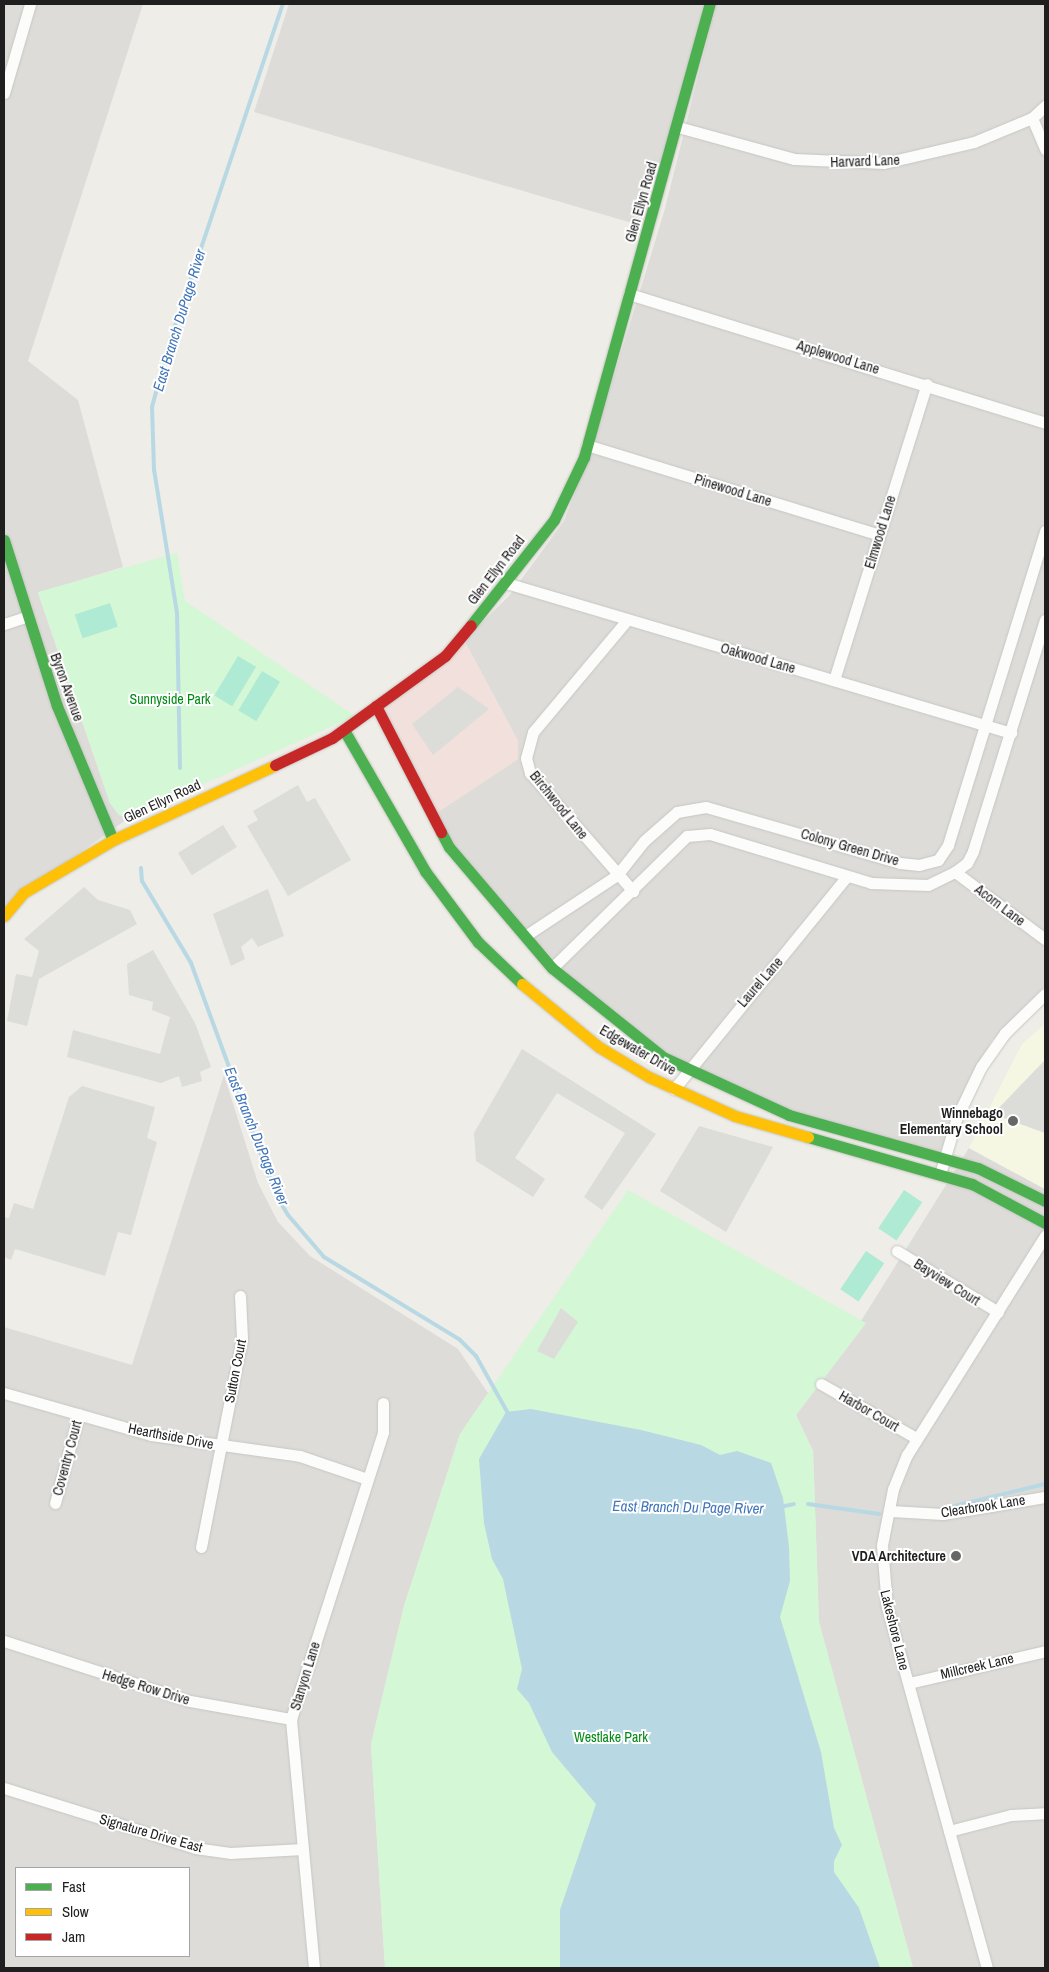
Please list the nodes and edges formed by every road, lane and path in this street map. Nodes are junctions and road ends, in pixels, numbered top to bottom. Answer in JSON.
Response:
{"nodes":[{"id":1,"x":30,"y":4,"type":"edge"},
{"id":2,"x":710,"y":4,"type":"edge"},
{"id":3,"x":9,"y":51,"type":"edge"},
{"id":4,"x":4,"y":93,"type":"edge"},
{"id":5,"x":1045,"y":106,"type":"edge"},
{"id":6,"x":1032,"y":118,"type":"junction"},
{"id":7,"x":678,"y":127,"type":"junction"},
{"id":8,"x":1045,"y":149,"type":"edge"},
{"id":9,"x":629,"y":294,"type":"junction"},
{"id":10,"x":927,"y":384,"type":"junction"},
{"id":11,"x":1045,"y":422,"type":"edge"},
{"id":12,"x":587,"y":445,"type":"junction"},
{"id":13,"x":1045,"y":531,"type":"edge"},
{"id":14,"x":879,"y":535,"type":"junction"},
{"id":15,"x":4,"y":540,"type":"edge"},
{"id":16,"x":506,"y":583,"type":"junction"},
{"id":17,"x":26,"y":617,"type":"junction"},
{"id":18,"x":627,"y":620,"type":"junction"},
{"id":19,"x":1045,"y":620,"type":"edge"},
{"id":20,"x":4,"y":624,"type":"edge"},
{"id":21,"x":834,"y":680,"type":"junction"},
{"id":22,"x":376,"y":706,"type":"junction"},
{"id":23,"x":985,"y":725,"type":"junction"},
{"id":24,"x":344,"y":730,"type":"junction"},
{"id":25,"x":1011,"y":733,"type":"junction"},
{"id":26,"x":113,"y":840,"type":"junction"},
{"id":27,"x":955,"y":872,"type":"junction"},
{"id":28,"x":618,"y":875,"type":"junction"},
{"id":29,"x":847,"y":876,"type":"junction"},
{"id":30,"x":633,"y":891,"type":"junction"},
{"id":31,"x":4,"y":916,"type":"edge"},
{"id":32,"x":525,"y":936,"type":"junction"},
{"id":33,"x":1045,"y":939,"type":"edge"},
{"id":34,"x":552,"y":968,"type":"junction"},
{"id":35,"x":1045,"y":994,"type":"edge"},
{"id":36,"x":687,"y":1070,"type":"junction"},
{"id":37,"x":674,"y":1089,"type":"junction"},
{"id":38,"x":944,"y":1158,"type":"junction"},
{"id":39,"x":940,"y":1174,"type":"junction"},
{"id":40,"x":1045,"y":1201,"type":"edge"},
{"id":41,"x":1045,"y":1223,"type":"edge"},
{"id":42,"x":1045,"y":1236,"type":"edge"},
{"id":43,"x":897,"y":1250,"type":"dead end"},
{"id":44,"x":240,"y":1296,"type":"dead end"},
{"id":45,"x":998,"y":1312,"type":"junction"},
{"id":46,"x":822,"y":1384,"type":"dead end"},
{"id":47,"x":4,"y":1394,"type":"edge"},
{"id":48,"x":382,"y":1403,"type":"dead end"},
{"id":49,"x":79,"y":1414,"type":"junction"},
{"id":50,"x":916,"y":1438,"type":"junction"},
{"id":51,"x":221,"y":1446,"type":"junction"},
{"id":52,"x":367,"y":1480,"type":"junction"},
{"id":53,"x":1045,"y":1497,"type":"edge"},
{"id":54,"x":55,"y":1503,"type":"dead end"},
{"id":55,"x":891,"y":1511,"type":"junction"},
{"id":56,"x":201,"y":1547,"type":"dead end"},
{"id":57,"x":4,"y":1642,"type":"edge"},
{"id":58,"x":1045,"y":1651,"type":"edge"},
{"id":59,"x":908,"y":1683,"type":"junction"},
{"id":60,"x":291,"y":1719,"type":"junction"},
{"id":61,"x":4,"y":1788,"type":"edge"},
{"id":62,"x":1045,"y":1813,"type":"edge"},
{"id":63,"x":949,"y":1831,"type":"junction"},
{"id":64,"x":302,"y":1849,"type":"junction"},
{"id":65,"x":314,"y":1968,"type":"edge"},
{"id":66,"x":987,"y":1968,"type":"edge"}],
"edges":[{"from":1,"to":3,"type":"street"},
{"from":2,"to":7,"type":"street","name":"Glen Ellyn Road"},
{"from":3,"to":4,"type":"street"},
{"from":5,"to":6,"type":"street","name":"Harvard Lane"},
{"from":6,"to":7,"type":"street","name":"Harvard Lane"},
{"from":6,"to":8,"type":"street"},
{"from":7,"to":9,"type":"street","name":"Glen Ellyn Road"},
{"from":9,"to":10,"type":"street","name":"Applewood Lane"},
{"from":9,"to":12,"type":"street","name":"Glen Ellyn Road"},
{"from":10,"to":11,"type":"street","name":"Applewood Lane"},
{"from":10,"to":14,"type":"street","name":"Elmwood Lane"},
{"from":12,"to":14,"type":"street","name":"Pinewood Lane"},
{"from":12,"to":16,"type":"street","name":"Glen Ellyn Road"},
{"from":13,"to":23,"type":"street","name":"Colony Green Drive"},
{"from":14,"to":21,"type":"street","name":"Elmwood Lane"},
{"from":15,"to":17,"type":"street","name":"Byron Avenue"},
{"from":16,"to":18,"type":"street","name":"Oakwood Lane"},
{"from":16,"to":22,"type":"street","name":"Glen Ellyn Road"},
{"from":17,"to":20,"type":"street"},
{"from":17,"to":26,"type":"street","name":"Byron Avenue"},
{"from":18,"to":21,"type":"street","name":"Oakwood Lane"},
{"from":18,"to":28,"type":"street","name":"Birchwood Lane"},
{"from":19,"to":25,"type":"street","name":"Colony Green Drive"},
{"from":21,"to":23,"type":"street","name":"Oakwood Lane"},
{"from":22,"to":24,"type":"street","name":"Glen Ellyn Road"},
{"from":22,"to":32,"type":"street","name":"Edgewater Drive"},
{"from":23,"to":25,"type":"street","name":"Oakwood Lane"},
{"from":23,"to":28,"type":"street","name":"Colony Green Drive"},
{"from":24,"to":26,"type":"street","name":"Glen Ellyn Road"},
{"from":24,"to":37,"type":"street","name":"Edgewater Drive"},
{"from":25,"to":27,"type":"street","name":"Colony Green Drive"},
{"from":26,"to":31,"type":"street","name":"Glen Ellyn Road"},
{"from":27,"to":29,"type":"street","name":"Colony Green Drive"},
{"from":27,"to":33,"type":"street","name":"Acorn Lane"},
{"from":28,"to":30,"type":"street","name":"Birchwood Lane"},
{"from":28,"to":32,"type":"street","name":"Colony Green Drive"},
{"from":29,"to":30,"type":"street","name":"Colony Green Drive"},
{"from":29,"to":36,"type":"street","name":"Laurel Lane"},
{"from":30,"to":34,"type":"street","name":"Colony Green Drive"},
{"from":32,"to":34,"type":"street","name":"Edgewater Drive"},
{"from":34,"to":36,"type":"street","name":"Edgewater Drive"},
{"from":35,"to":38,"type":"street"},
{"from":36,"to":37,"type":"street","name":"Laurel Lane"},
{"from":36,"to":38,"type":"street","name":"Edgewater Drive"},
{"from":37,"to":39,"type":"street","name":"Edgewater Drive"},
{"from":38,"to":39,"type":"street"},
{"from":38,"to":40,"type":"street","name":"Edgewater Drive"},
{"from":39,"to":41,"type":"street","name":"Edgewater Drive"},
{"from":42,"to":45,"type":"street","name":"Lakeshore Lane"},
{"from":43,"to":45,"type":"street","name":"Bayview Court"},
{"from":44,"to":51,"type":"street","name":"Sutton Court"},
{"from":45,"to":50,"type":"street","name":"Lakeshore Lane"},
{"from":46,"to":50,"type":"street","name":"Harbor Court"},
{"from":47,"to":49,"type":"street","name":"Hearthside Drive"},
{"from":48,"to":52,"type":"street","name":"Stanyon Lane"},
{"from":49,"to":51,"type":"street","name":"Hearthside Drive"},
{"from":49,"to":54,"type":"street","name":"Coventry Court"},
{"from":50,"to":55,"type":"street","name":"Lakeshore Lane"},
{"from":51,"to":52,"type":"street","name":"Hearthside Drive"},
{"from":51,"to":56,"type":"street","name":"Sutton Court"},
{"from":52,"to":60,"type":"street","name":"Stanyon Lane"},
{"from":53,"to":55,"type":"street","name":"Clearbrook Lane"},
{"from":55,"to":59,"type":"street","name":"Lakeshore Lane"},
{"from":57,"to":60,"type":"street","name":"Hedge Row Drive"},
{"from":58,"to":59,"type":"street","name":"Millcreek Lane"},
{"from":59,"to":63,"type":"street","name":"Lakeshore Lane"},
{"from":60,"to":64,"type":"street","name":"Stanyon Lane"},
{"from":61,"to":64,"type":"street","name":"Signature Drive East"},
{"from":62,"to":63,"type":"street"},
{"from":63,"to":66,"type":"street","name":"Lakeshore Lane"},
{"from":64,"to":65,"type":"street","name":"Stanyon Lane"}]}
